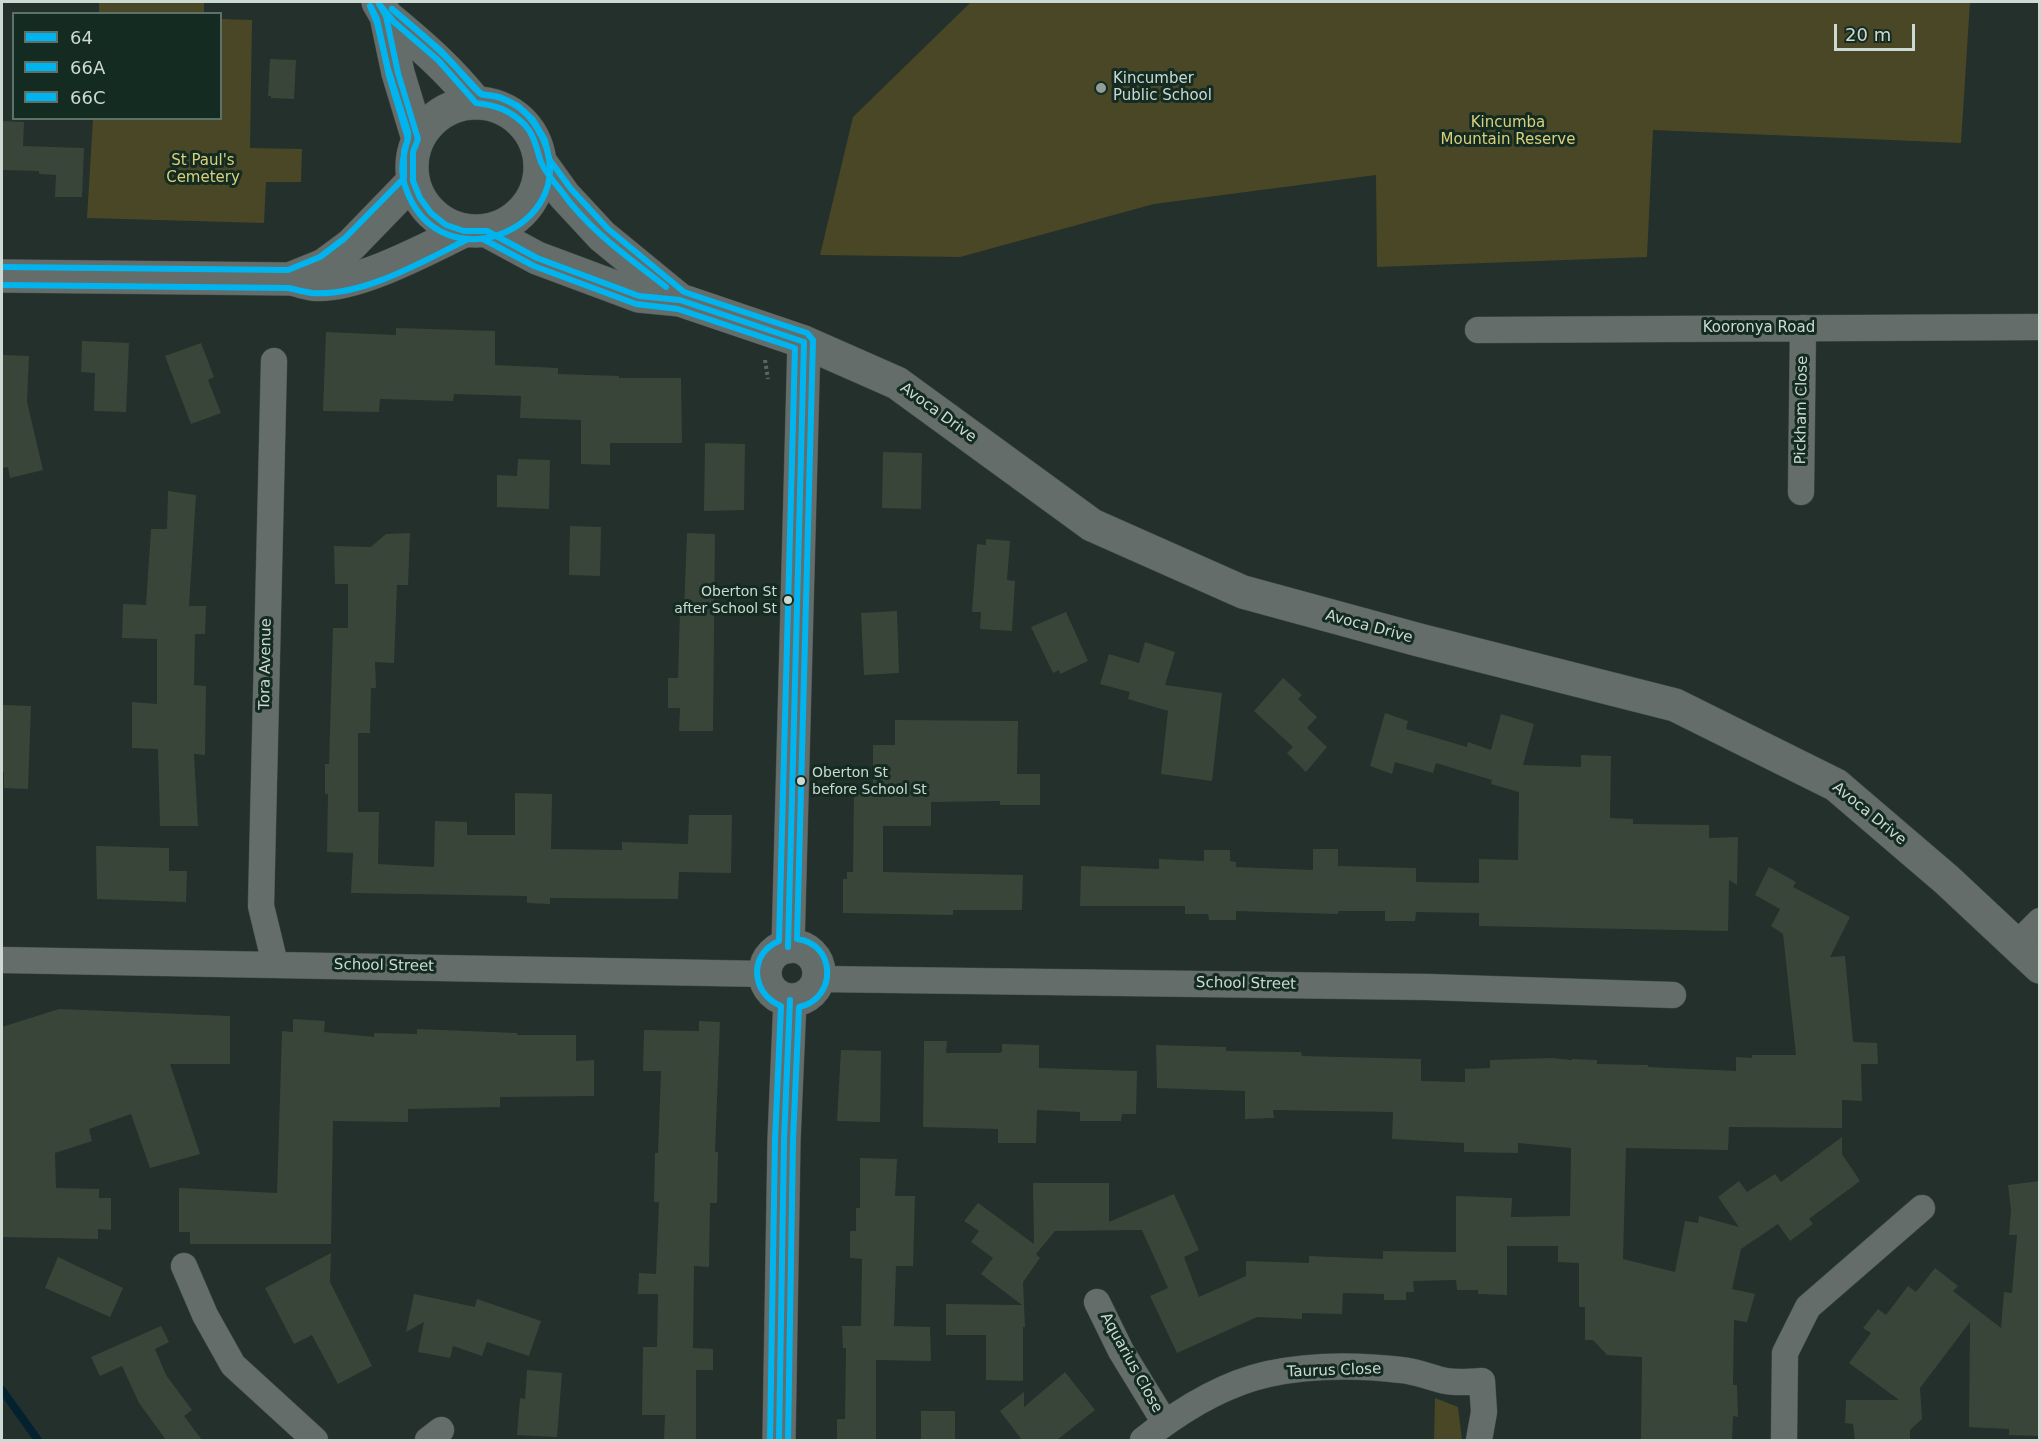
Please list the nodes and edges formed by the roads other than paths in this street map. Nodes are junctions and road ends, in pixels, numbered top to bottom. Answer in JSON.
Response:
{"nodes":[{"id":1,"x":382,"y":9,"type":"edge"},
{"id":2,"x":476,"y":102,"type":"junction"},
{"id":3,"x":418,"y":139,"type":"junction"},
{"id":4,"x":541,"y":163,"type":"junction"},
{"id":5,"x":413,"y":181,"type":"junction"},
{"id":6,"x":475,"y":231,"type":"junction"},
{"id":7,"x":2,"y":276,"type":"edge"},
{"id":8,"x":290,"y":279,"type":"junction"},
{"id":9,"x":680,"y":300,"type":"junction"},
{"id":10,"x":2040,"y":327,"type":"edge"},
{"id":11,"x":1803,"y":328,"type":"junction"},
{"id":12,"x":1478,"y":330,"type":"dead end"},
{"id":13,"x":804,"y":342,"type":"junction"},
{"id":14,"x":274,"y":361,"type":"dead end"},
{"id":15,"x":1801,"y":492,"type":"dead end"},
{"id":16,"x":2040,"y":921,"type":"edge"},
{"id":17,"x":2016,"y":945,"type":"junction"},
{"id":18,"x":788,"y":947,"type":"junction"},
{"id":19,"x":2,"y":960,"type":"edge"},
{"id":20,"x":275,"y":964,"type":"junction"},
{"id":21,"x":2040,"y":968,"type":"edge"},
{"id":22,"x":766,"y":974,"type":"junction"},
{"id":23,"x":819,"y":979,"type":"junction"},
{"id":24,"x":1673,"y":995,"type":"dead end"},
{"id":25,"x":790,"y":1000,"type":"junction"},
{"id":26,"x":1922,"y":1208,"type":"dead end"},
{"id":27,"x":184,"y":1266,"type":"dead end"},
{"id":28,"x":1097,"y":1302,"type":"dead end"},
{"id":29,"x":1165,"y":1423,"type":"junction"},
{"id":30,"x":315,"y":1440,"type":"edge"},
{"id":31,"x":779,"y":1440,"type":"edge"},
{"id":32,"x":1143,"y":1440,"type":"edge"},
{"id":33,"x":1479,"y":1440,"type":"edge"},
{"id":34,"x":1784,"y":1440,"type":"edge"}],
"edges":[{"from":1,"to":2,"type":"main road"},
{"from":1,"to":3,"type":"main road"},
{"from":2,"to":3,"type":"main road"},
{"from":2,"to":4,"type":"main road"},
{"from":3,"to":5,"type":"main road"},
{"from":4,"to":6,"type":"main road"},
{"from":4,"to":9,"type":"main road","name":"Avoca Drive"},
{"from":5,"to":6,"type":"main road"},
{"from":5,"to":8,"type":"main road"},
{"from":6,"to":8,"type":"main road"},
{"from":6,"to":9,"type":"main road","name":"Avoca Drive"},
{"from":7,"to":8,"type":"main road"},
{"from":9,"to":13,"type":"main road","name":"Avoca Drive"},
{"from":10,"to":11,"type":"street","name":"Kooronya Road"},
{"from":11,"to":12,"type":"street","name":"Kooronya Road"},
{"from":11,"to":15,"type":"street","name":"Pickham Close"},
{"from":13,"to":17,"type":"main road","name":"Avoca Drive"},
{"from":13,"to":18,"type":"main road"},
{"from":14,"to":20,"type":"street","name":"Tora Avenue"},
{"from":16,"to":17,"type":"street"},
{"from":17,"to":21,"type":"main road","name":"Avoca Drive"},
{"from":18,"to":22,"type":"main road"},
{"from":18,"to":23,"type":"main road"},
{"from":19,"to":20,"type":"street","name":"School Street"},
{"from":20,"to":22,"type":"street","name":"School Street"},
{"from":22,"to":25,"type":"main road"},
{"from":23,"to":24,"type":"street","name":"School Street"},
{"from":23,"to":25,"type":"main road"},
{"from":25,"to":31,"type":"main road"},
{"from":26,"to":34,"type":"street"},
{"from":27,"to":30,"type":"street"},
{"from":28,"to":29,"type":"street","name":"Aquarius Close"},
{"from":29,"to":32,"type":"street","name":"Taurus Close"},
{"from":29,"to":33,"type":"street","name":"Taurus Close"}]}
